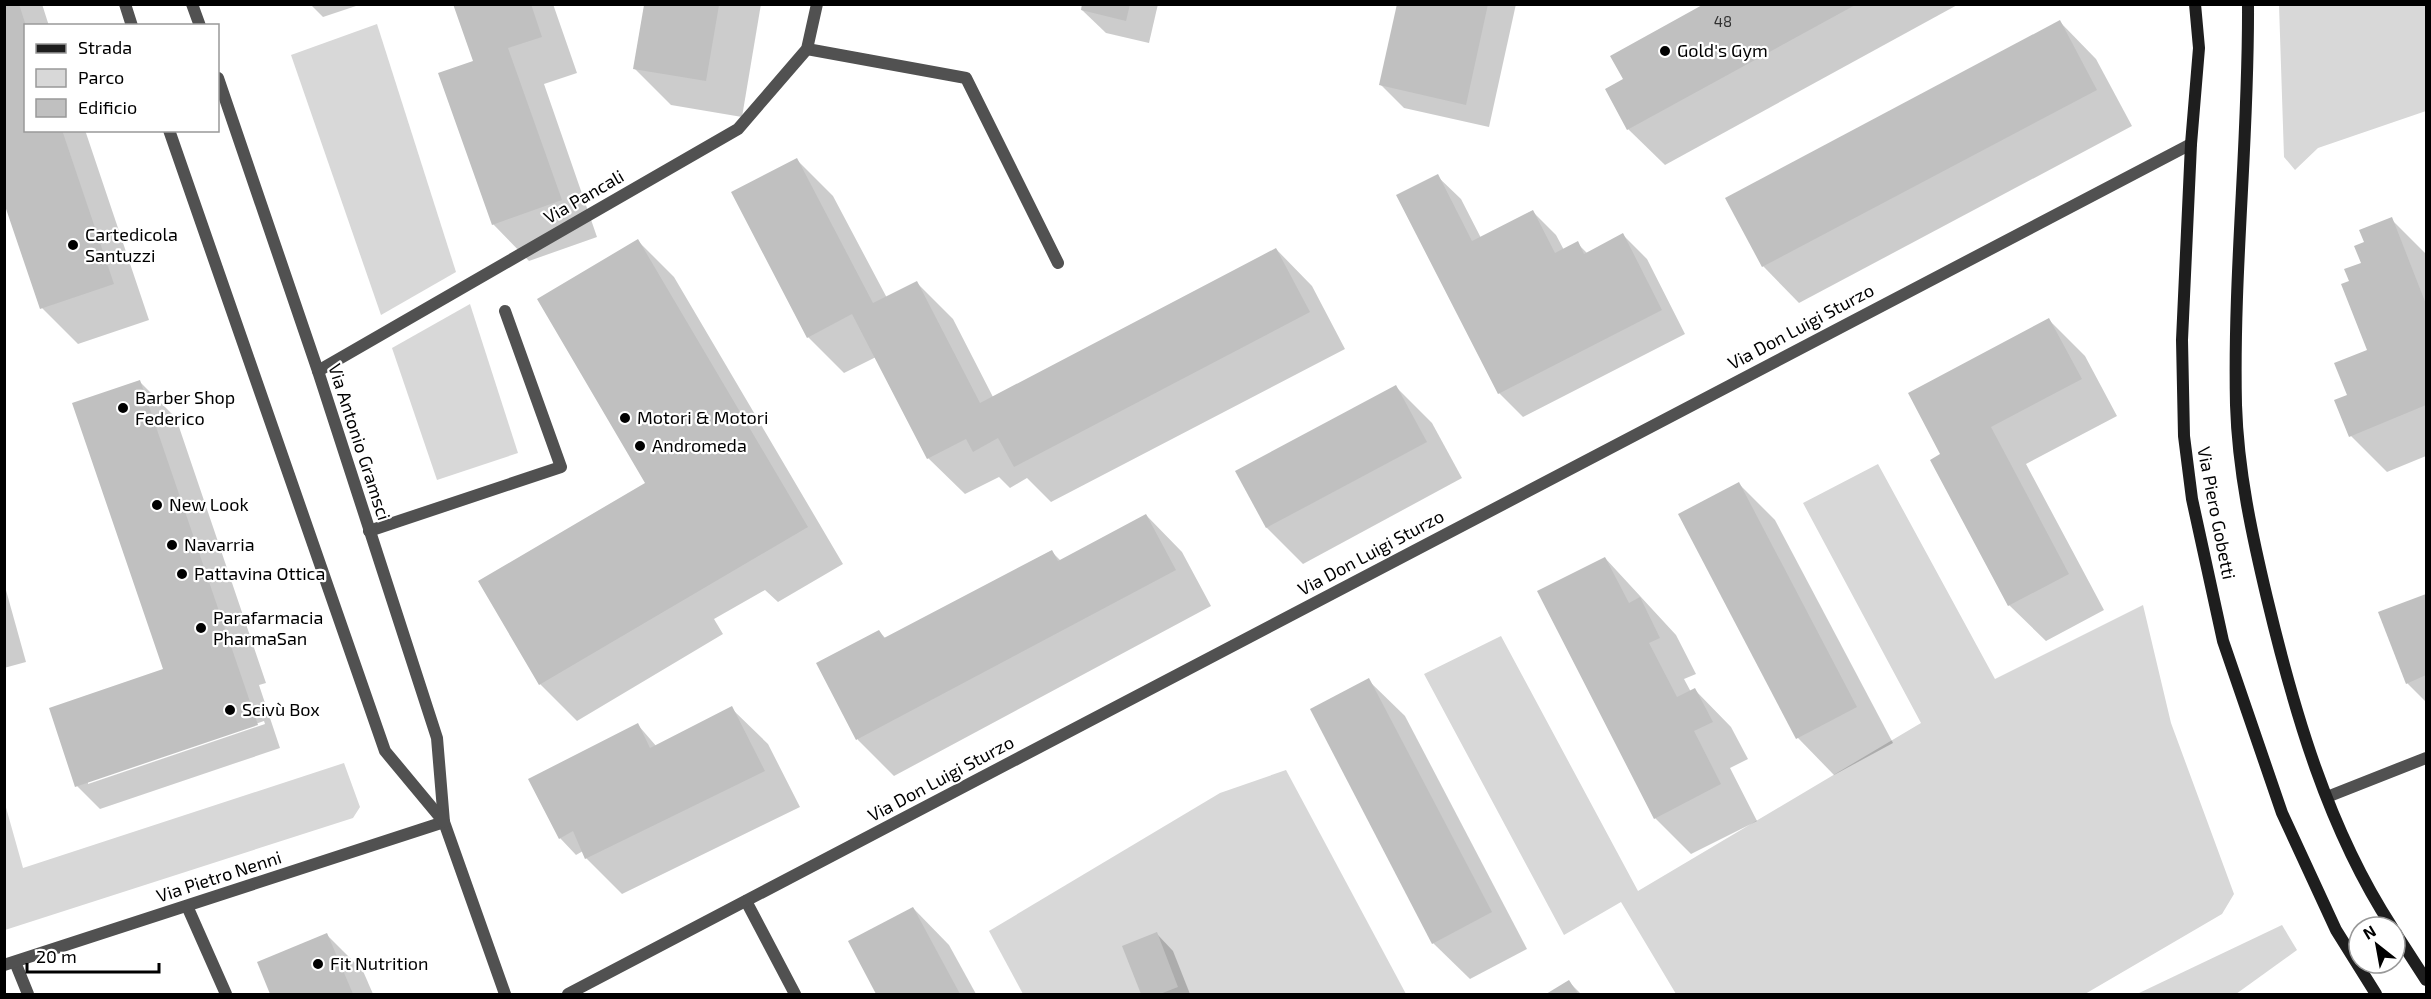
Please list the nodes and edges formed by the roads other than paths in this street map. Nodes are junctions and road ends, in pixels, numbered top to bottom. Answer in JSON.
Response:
{"nodes":[{"id":1,"x":125,"y":4,"type":"edge"},
{"id":2,"x":192,"y":4,"type":"edge"},
{"id":3,"x":818,"y":4,"type":"edge"},
{"id":4,"x":2195,"y":4,"type":"edge"},
{"id":5,"x":2248,"y":4,"type":"edge"},
{"id":6,"x":131,"y":24,"type":"edge"},
{"id":7,"x":199,"y":24,"type":"edge"},
{"id":8,"x":807,"y":48,"type":"junction"},
{"id":9,"x":219,"y":81,"type":"edge"},
{"id":10,"x":170,"y":132,"type":"edge"},
{"id":11,"x":2191,"y":144,"type":"junction"},
{"id":12,"x":1058,"y":264,"type":"dead end"},
{"id":13,"x":505,"y":311,"type":"dead end"},
{"id":14,"x":318,"y":372,"type":"junction"},
{"id":15,"x":369,"y":531,"type":"junction"},
{"id":16,"x":2427,"y":759,"type":"edge"},
{"id":17,"x":2327,"y":796,"type":"junction"},
{"id":18,"x":444,"y":822,"type":"junction"},
{"id":19,"x":746,"y":901,"type":"junction"},
{"id":20,"x":187,"y":906,"type":"junction"},
{"id":21,"x":2384,"y":915,"type":"edge"},
{"id":22,"x":2407,"y":950,"type":"edge"},
{"id":23,"x":10,"y":964,"type":"edge"},
{"id":24,"x":2427,"y":980,"type":"edge"},
{"id":25,"x":28,"y":994,"type":"edge"},
{"id":26,"x":226,"y":994,"type":"edge"},
{"id":27,"x":505,"y":994,"type":"edge"},
{"id":28,"x":568,"y":994,"type":"edge"},
{"id":29,"x":795,"y":994,"type":"edge"},
{"id":30,"x":2376,"y":994,"type":"edge"}],
"edges":[{"from":1,"to":6,"type":"street"},
{"from":2,"to":7,"type":"street"},
{"from":3,"to":8,"type":"street","name":"Via Pancali"},
{"from":4,"to":11,"type":"main road","name":"Via Piero Gobetti"},
{"from":5,"to":17,"type":"main road","name":"Via Piero Gobetti"},
{"from":8,"to":12,"type":"street"},
{"from":8,"to":14,"type":"street","name":"Via Pancali"},
{"from":9,"to":14,"type":"street","name":"Via Antonio Gramsci"},
{"from":10,"to":18,"type":"street","name":"Via Antonio Gramsci"},
{"from":11,"to":19,"type":"street","name":"Via Don Luigi Sturzo"},
{"from":11,"to":30,"type":"main road","name":"Via Piero Gobetti"},
{"from":13,"to":15,"type":"street"},
{"from":14,"to":15,"type":"street","name":"Via Antonio Gramsci"},
{"from":15,"to":18,"type":"street","name":"Via Antonio Gramsci"},
{"from":16,"to":17,"type":"street"},
{"from":17,"to":21,"type":"main road","name":"Via Piero Gobetti"},
{"from":18,"to":20,"type":"street","name":"Via Pietro Nenni"},
{"from":18,"to":27,"type":"street","name":"Via Antonio Gramsci"},
{"from":19,"to":28,"type":"street","name":"Via Don Luigi Sturzo"},
{"from":19,"to":29,"type":"street"},
{"from":20,"to":23,"type":"street","name":"Via Pietro Nenni"},
{"from":20,"to":26,"type":"street"},
{"from":22,"to":24,"type":"main road"},
{"from":23,"to":25,"type":"street"}]}
